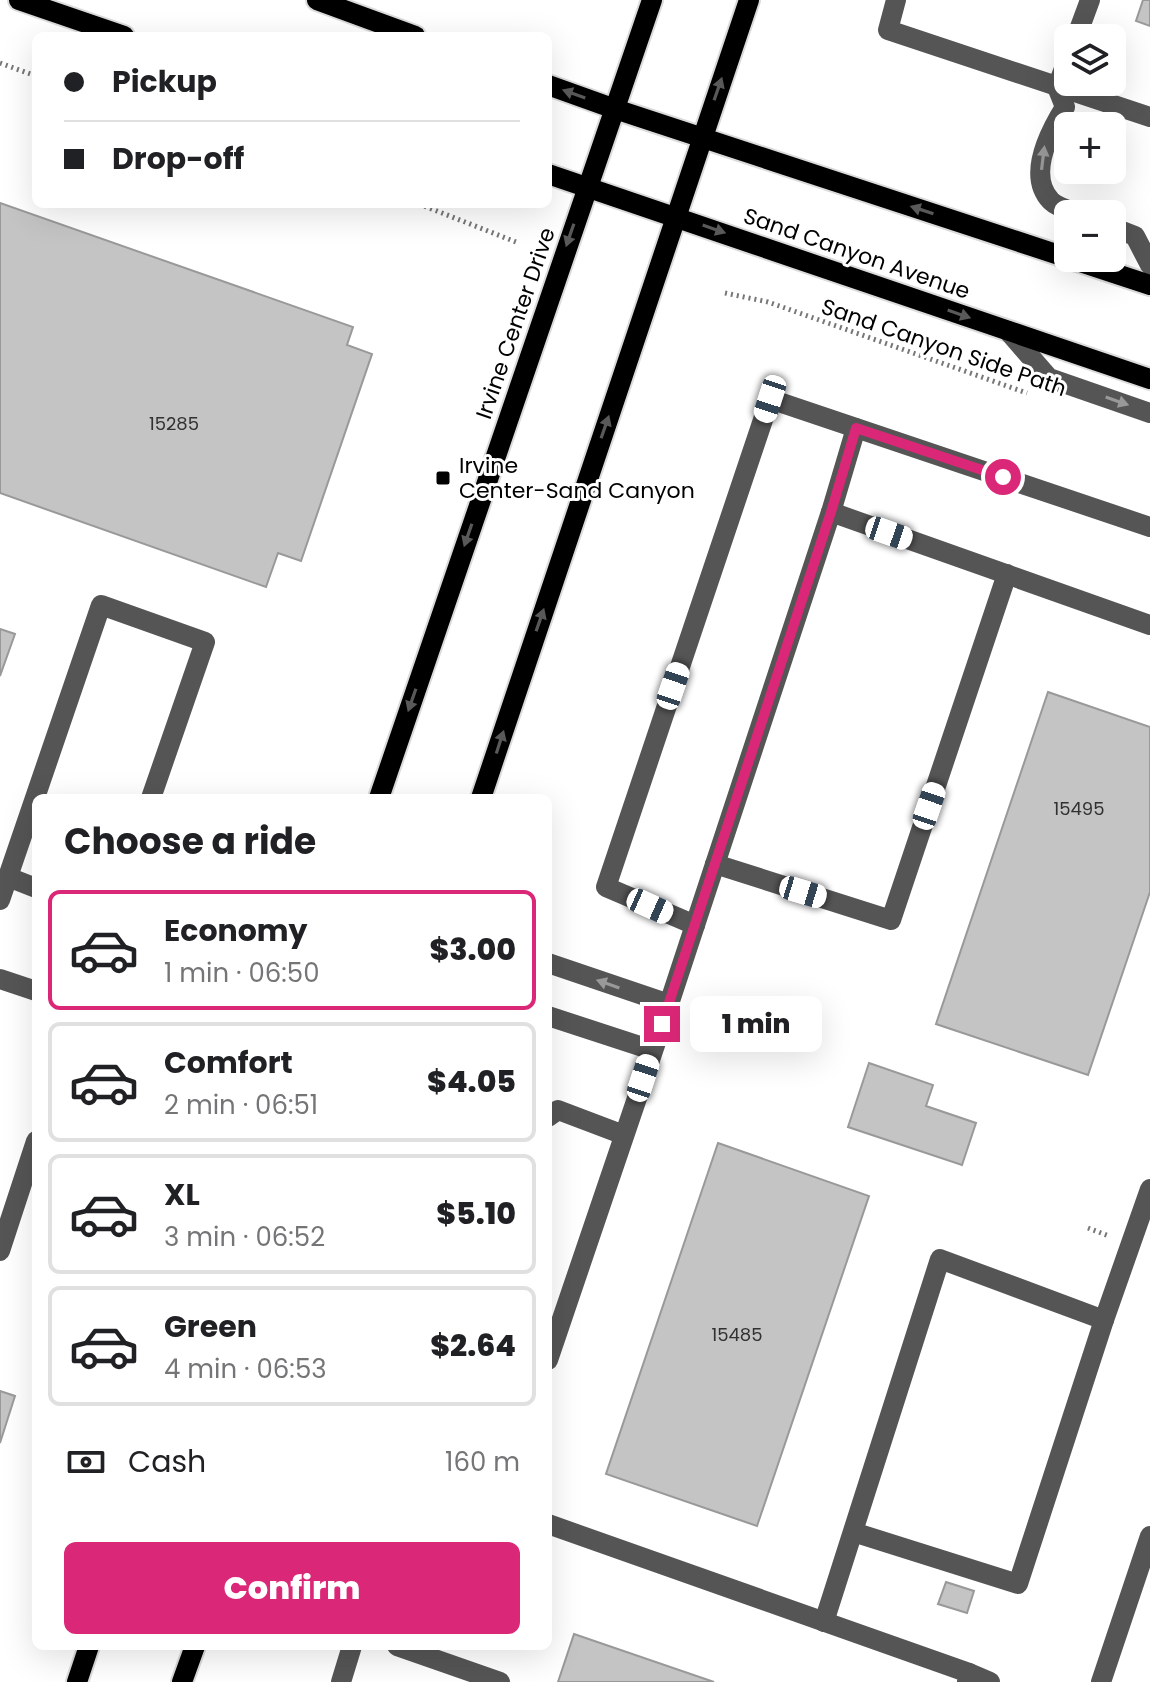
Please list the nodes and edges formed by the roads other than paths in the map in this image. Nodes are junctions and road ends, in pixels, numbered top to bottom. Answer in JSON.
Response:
{"nodes":[{"id":1,"x":19,"y":0,"type":"edge"},
{"id":2,"x":317,"y":0,"type":"edge"},
{"id":3,"x":652,"y":0,"type":"edge"},
{"id":4,"x":749,"y":0,"type":"edge"},
{"id":5,"x":896,"y":0,"type":"edge"},
{"id":6,"x":1090,"y":0,"type":"edge"},
{"id":7,"x":1081,"y":24,"type":"edge"},
{"id":8,"x":112,"y":32,"type":"edge"},
{"id":9,"x":404,"y":32,"type":"edge"},
{"id":10,"x":552,"y":86,"type":"edge"},
{"id":11,"x":1054,"y":86,"type":"edge"},
{"id":12,"x":1061,"y":96,"type":"edge"},
{"id":13,"x":1085,"y":96,"type":"edge"},
{"id":14,"x":615,"y":109,"type":"junction"},
{"id":15,"x":1150,"y":117,"type":"edge"},
{"id":16,"x":701,"y":137,"type":"junction"},
{"id":17,"x":552,"y":175,"type":"edge"},
{"id":18,"x":587,"y":187,"type":"junction"},
{"id":19,"x":1054,"y":203,"type":"edge"},
{"id":20,"x":676,"y":217,"type":"junction"},
{"id":21,"x":1126,"y":232,"type":"edge"},
{"id":22,"x":1054,"y":253,"type":"edge"},
{"id":23,"x":1150,"y":265,"type":"edge"},
{"id":24,"x":1111,"y":272,"type":"edge"},
{"id":25,"x":1150,"y":285,"type":"edge"},
{"id":26,"x":1008,"y":331,"type":"junction"},
{"id":27,"x":1150,"y":379,"type":"edge"},
{"id":28,"x":1150,"y":413,"type":"edge"},
{"id":29,"x":856,"y":428,"type":"junction"},
{"id":30,"x":831,"y":512,"type":"junction"},
{"id":31,"x":1150,"y":527,"type":"edge"},
{"id":32,"x":1007,"y":574,"type":"junction"},
{"id":33,"x":1150,"y":625,"type":"edge"},
{"id":34,"x":36,"y":794,"type":"edge"},
{"id":35,"x":152,"y":794,"type":"edge"},
{"id":36,"x":380,"y":794,"type":"edge"},
{"id":37,"x":482,"y":794,"type":"edge"},
{"id":38,"x":32,"y":807,"type":"edge"},
{"id":39,"x":715,"y":864,"type":"junction"},
{"id":40,"x":8,"y":877,"type":"junction"},
{"id":41,"x":32,"y":886,"type":"edge"},
{"id":42,"x":0,"y":900,"type":"edge"},
{"id":43,"x":695,"y":925,"type":"junction"},
{"id":44,"x":552,"y":964,"type":"edge"},
{"id":45,"x":0,"y":979,"type":"edge"},
{"id":46,"x":32,"y":990,"type":"edge"},
{"id":47,"x":669,"y":1004,"type":"junction"},
{"id":48,"x":552,"y":1017,"type":"edge"},
{"id":49,"x":652,"y":1050,"type":"junction"},
{"id":50,"x":552,"y":1114,"type":"edge"},
{"id":51,"x":624,"y":1135,"type":"junction"},
{"id":52,"x":32,"y":1153,"type":"edge"},
{"id":53,"x":1150,"y":1189,"type":"edge"},
{"id":54,"x":0,"y":1251,"type":"edge"},
{"id":55,"x":1104,"y":1320,"type":"junction"},
{"id":56,"x":552,"y":1348,"type":"edge"},
{"id":57,"x":552,"y":1525,"type":"edge"},
{"id":58,"x":853,"y":1532,"type":"junction"},
{"id":59,"x":1150,"y":1536,"type":"edge"},
{"id":60,"x":824,"y":1622,"type":"junction"},
{"id":61,"x":88,"y":1650,"type":"edge"},
{"id":62,"x":194,"y":1650,"type":"edge"},
{"id":63,"x":351,"y":1650,"type":"edge"},
{"id":64,"x":408,"y":1650,"type":"edge"},
{"id":65,"x":968,"y":1678,"type":"edge"},
{"id":66,"x":77,"y":1682,"type":"edge"},
{"id":67,"x":182,"y":1682,"type":"edge"},
{"id":68,"x":341,"y":1682,"type":"edge"},
{"id":69,"x":500,"y":1682,"type":"edge"},
{"id":70,"x":990,"y":1682,"type":"edge"},
{"id":71,"x":1101,"y":1682,"type":"edge"}],
"edges":[{"from":1,"to":8,"type":"main road"},
{"from":2,"to":9,"type":"main road"},
{"from":3,"to":14,"type":"main road","name":"Irvine Center Drive"},
{"from":16,"to":4,"type":"main road","one_way":true},
{"from":5,"to":11,"type":"lane"},
{"from":6,"to":7,"type":"lane"},
{"from":14,"to":10,"type":"main road","one_way":true},
{"from":19,"to":12,"type":"lane","one_way":true},
{"from":13,"to":15,"type":"lane"},
{"from":14,"to":16,"type":"main road"},
{"from":14,"to":18,"type":"main road","name":"Irvine Center Drive"},
{"from":16,"to":20,"type":"main road"},
{"from":22,"to":16,"type":"main road","one_way":true},
{"from":17,"to":18,"type":"main road","name":"Sand Canyon Avenue"},
{"from":18,"to":20,"type":"main road","name":"Sand Canyon Avenue"},
{"from":18,"to":36,"type":"main road","name":"Irvine Center Drive","one_way":true},
{"from":20,"to":26,"type":"main road","name":"Sand Canyon Avenue","one_way":true},
{"from":37,"to":20,"type":"main road","one_way":true},
{"from":21,"to":23,"type":"lane"},
{"from":24,"to":25,"type":"main road"},
{"from":26,"to":27,"type":"main road","name":"Sand Canyon Avenue"},
{"from":26,"to":28,"type":"lane","one_way":true},
{"from":29,"to":30,"type":"lane"},
{"from":29,"to":31,"type":"lane"},
{"from":29,"to":43,"type":"lane"},
{"from":30,"to":32,"type":"lane"},
{"from":30,"to":39,"type":"lane"},
{"from":32,"to":33,"type":"lane"},
{"from":32,"to":39,"type":"lane"},
{"from":34,"to":35,"type":"lane"},
{"from":38,"to":40,"type":"lane"},
{"from":39,"to":43,"type":"lane"},
{"from":40,"to":41,"type":"lane"},
{"from":40,"to":42,"type":"lane"},
{"from":43,"to":47,"type":"lane"},
{"from":47,"to":44,"type":"lane","one_way":true},
{"from":45,"to":46,"type":"lane"},
{"from":47,"to":49,"type":"lane"},
{"from":48,"to":49,"type":"lane"},
{"from":49,"to":51,"type":"lane"},
{"from":50,"to":51,"type":"lane"},
{"from":51,"to":56,"type":"lane"},
{"from":52,"to":54,"type":"lane"},
{"from":53,"to":55,"type":"lane"},
{"from":55,"to":58,"type":"lane"},
{"from":55,"to":58,"type":"lane"},
{"from":57,"to":60,"type":"lane"},
{"from":58,"to":60,"type":"lane"},
{"from":59,"to":71,"type":"lane"},
{"from":60,"to":65,"type":"lane"},
{"from":61,"to":66,"type":"main road"},
{"from":62,"to":67,"type":"main road"},
{"from":63,"to":68,"type":"lane"},
{"from":64,"to":69,"type":"lane"},
{"from":65,"to":70,"type":"lane"}]}
